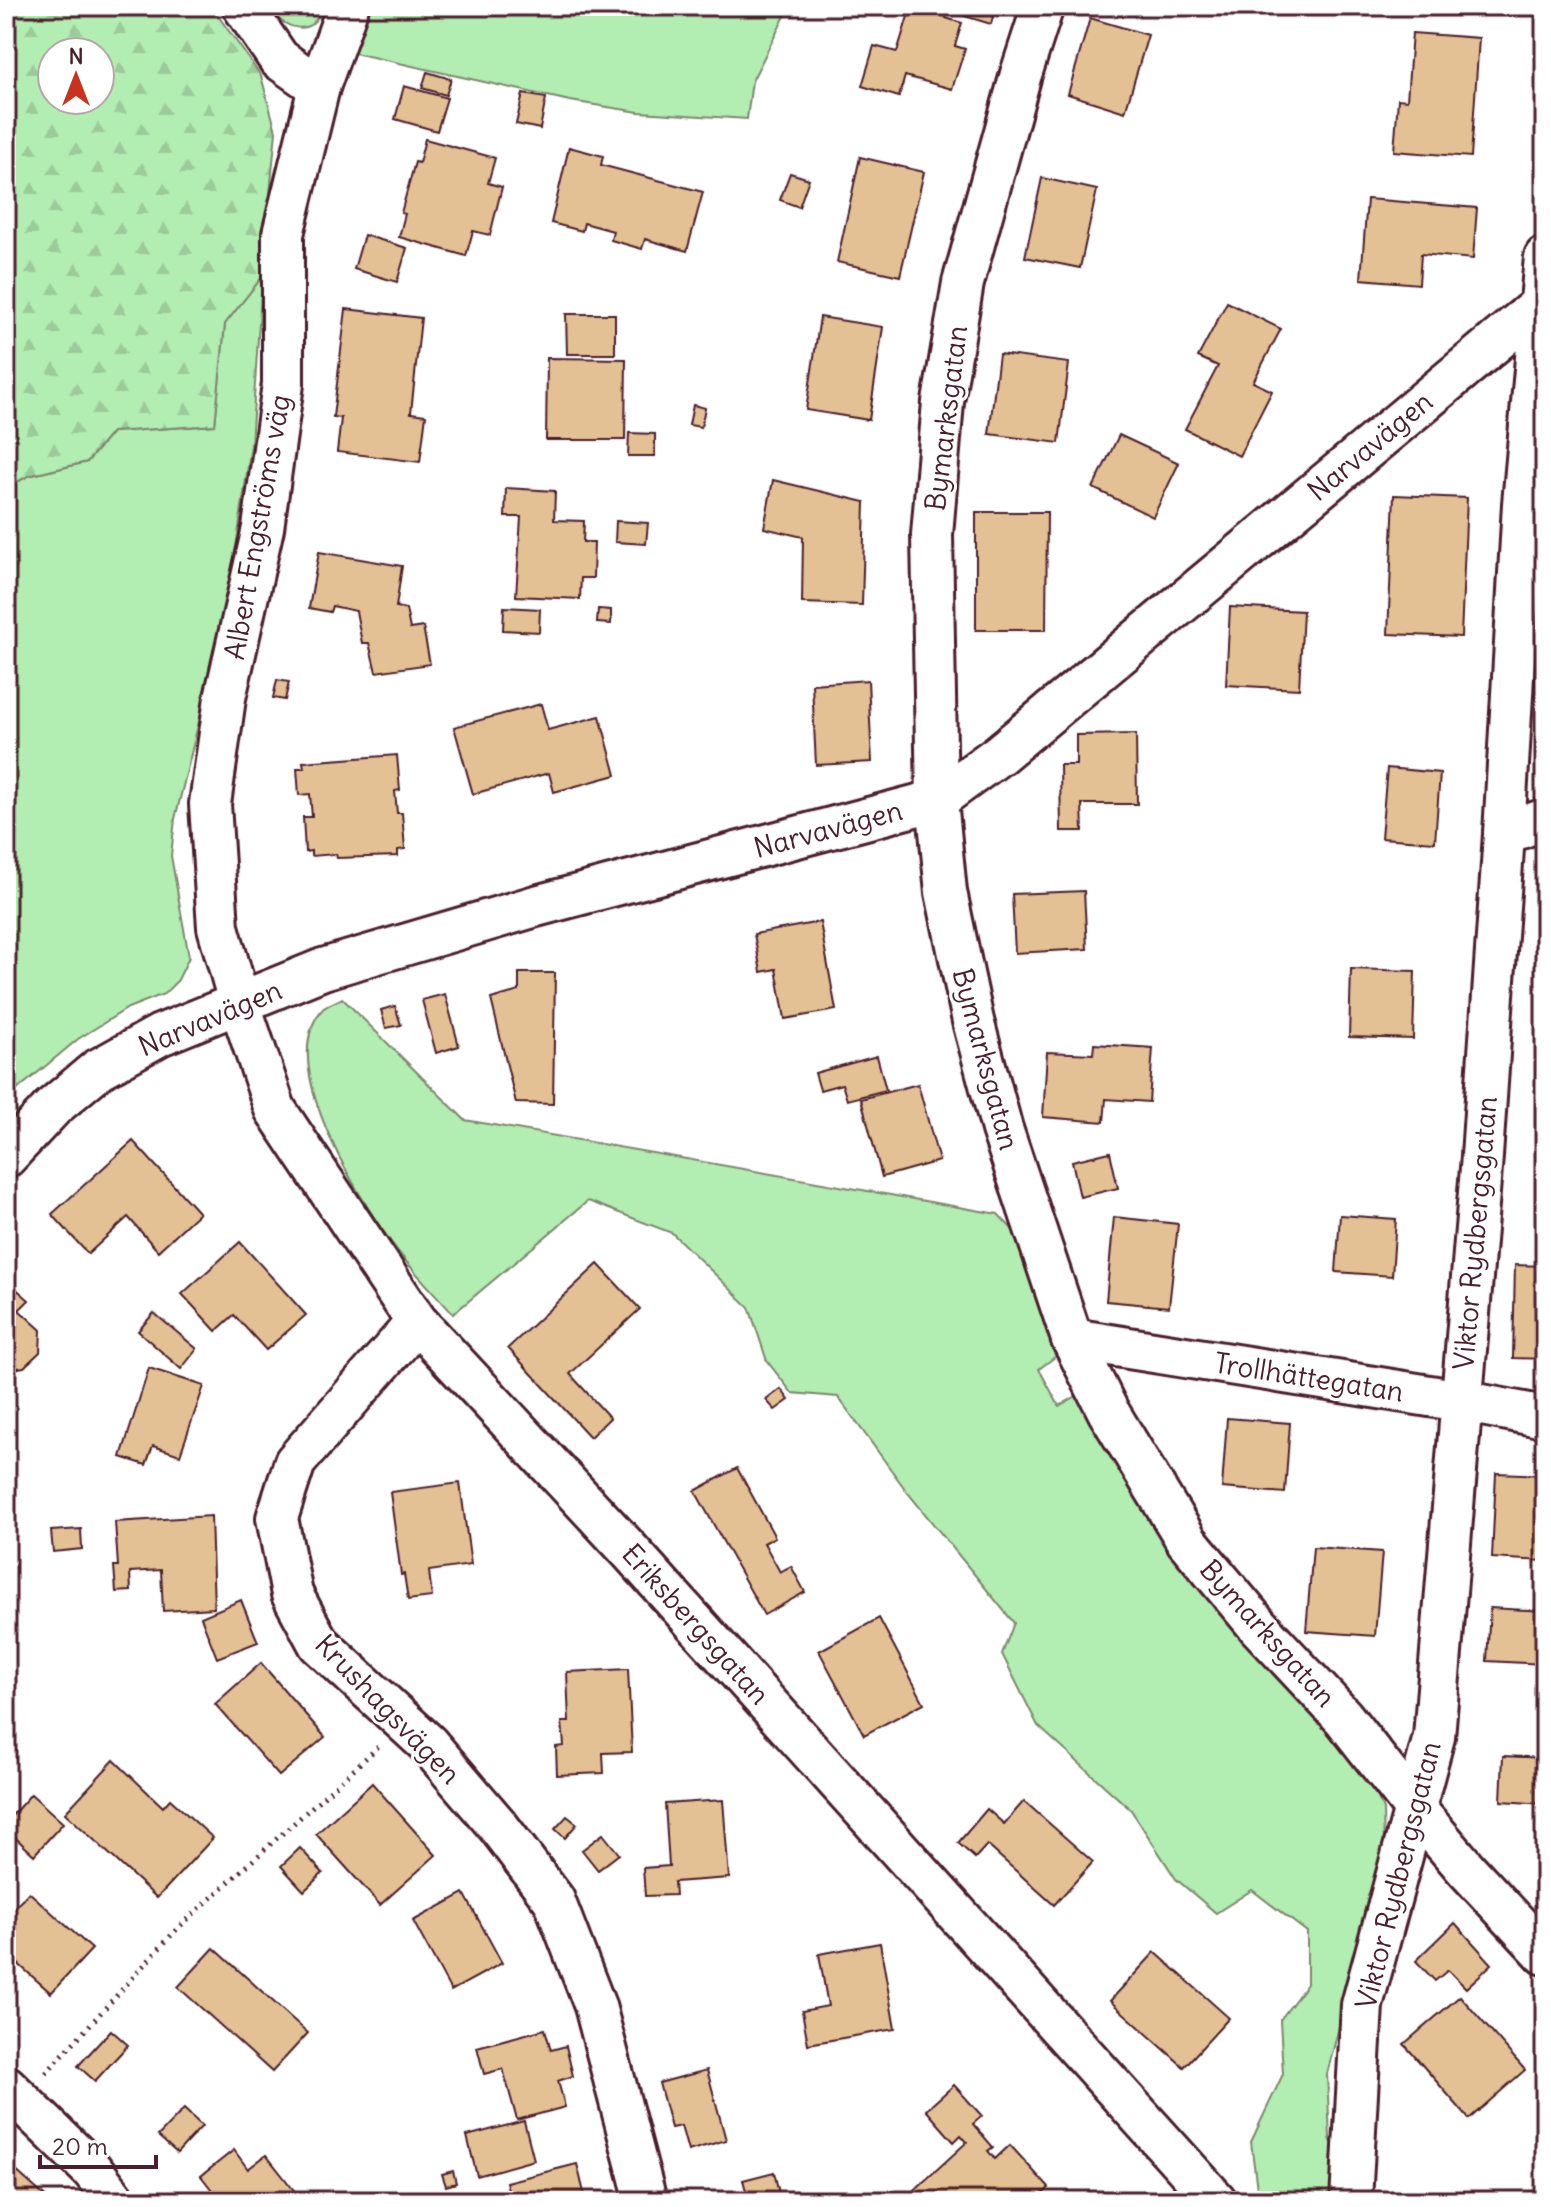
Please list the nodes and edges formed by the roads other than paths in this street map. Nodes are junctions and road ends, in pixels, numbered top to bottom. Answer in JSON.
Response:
{"nodes":[{"id":1,"x":243,"y":6,"type":"edge"},
{"id":2,"x":348,"y":6,"type":"edge"},
{"id":3,"x":1043,"y":6,"type":"edge"},
{"id":4,"x":319,"y":87,"type":"junction"},
{"id":5,"x":1545,"y":257,"type":"edge"},
{"id":6,"x":1543,"y":303,"type":"edge"},
{"id":7,"x":937,"y":800,"type":"junction"},
{"id":8,"x":1545,"y":819,"type":"edge"},
{"id":9,"x":1504,"y":834,"type":"junction"},
{"id":10,"x":240,"y":1005,"type":"junction"},
{"id":11,"x":6,"y":1157,"type":"edge"},
{"id":12,"x":417,"y":1322,"type":"junction"},
{"id":13,"x":1072,"y":1339,"type":"junction"},
{"id":14,"x":1461,"y":1401,"type":"junction"},
{"id":15,"x":1545,"y":1417,"type":"edge"},
{"id":16,"x":1415,"y":1809,"type":"junction"},
{"id":17,"x":1545,"y":1954,"type":"edge"},
{"id":18,"x":14,"y":2093,"type":"edge"},
{"id":19,"x":116,"y":2201,"type":"edge"},
{"id":20,"x":646,"y":2201,"type":"edge"},
{"id":21,"x":1216,"y":2201,"type":"edge"},
{"id":22,"x":1351,"y":2201,"type":"edge"}],
"edges":[{"from":1,"to":4,"type":"street"},
{"from":2,"to":4,"type":"street","name":"Albert Engströms väg"},
{"from":3,"to":7,"type":"street","name":"Bymarksgatan"},
{"from":4,"to":10,"type":"street","name":"Albert Engströms väg"},
{"from":5,"to":6,"type":"street","name":"Viktor Rydbergsgatan"},
{"from":6,"to":7,"type":"street","name":"Narvavägen"},
{"from":6,"to":9,"type":"street","name":"Viktor Rydbergsgatan"},
{"from":7,"to":10,"type":"street","name":"Narvavägen"},
{"from":7,"to":13,"type":"street","name":"Bymarksgatan"},
{"from":8,"to":9,"type":"street"},
{"from":9,"to":14,"type":"street","name":"Viktor Rydbergsgatan"},
{"from":10,"to":11,"type":"street","name":"Narvavägen"},
{"from":10,"to":12,"type":"street","name":"Eriksbergsgatan"},
{"from":12,"to":20,"type":"street","name":"Krushagsvägen"},
{"from":12,"to":21,"type":"street","name":"Eriksbergsgatan"},
{"from":13,"to":14,"type":"street","name":"Trollhättegatan"},
{"from":13,"to":16,"type":"street","name":"Bymarksgatan"},
{"from":14,"to":15,"type":"street","name":"Trollhättegatan"},
{"from":14,"to":16,"type":"street","name":"Viktor Rydbergsgatan"},
{"from":16,"to":17,"type":"street","name":"Bymarksgatan"},
{"from":16,"to":22,"type":"street","name":"Viktor Rydbergsgatan"},
{"from":18,"to":19,"type":"street"}]}
